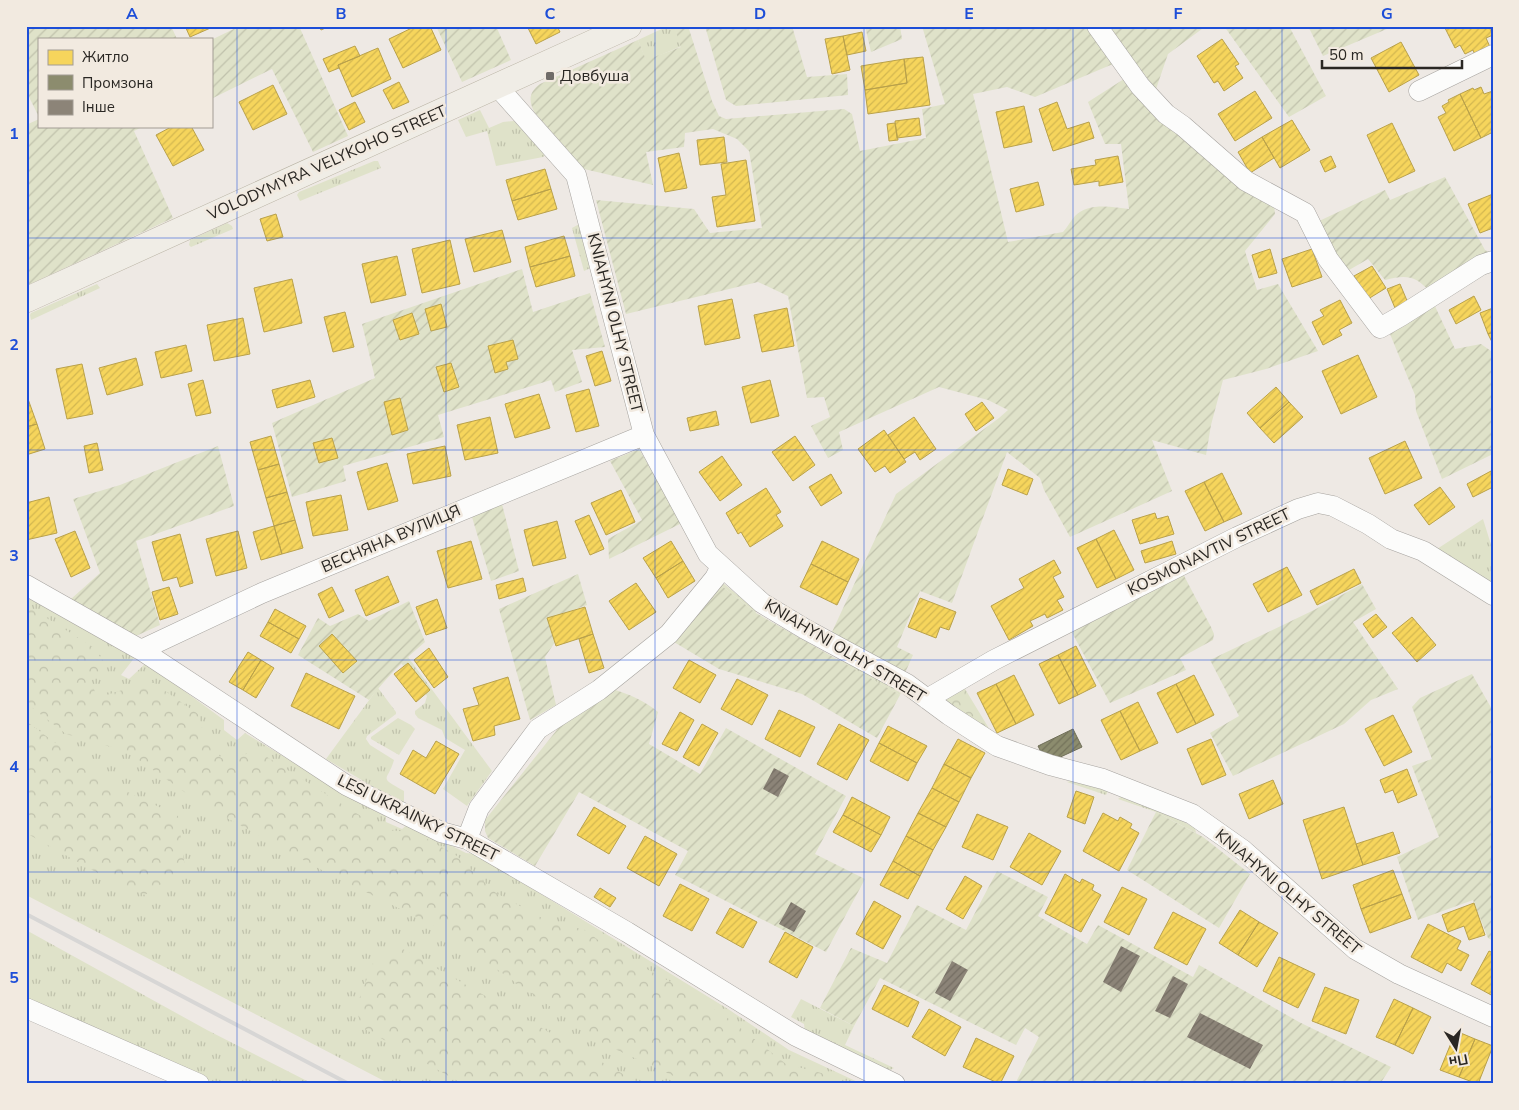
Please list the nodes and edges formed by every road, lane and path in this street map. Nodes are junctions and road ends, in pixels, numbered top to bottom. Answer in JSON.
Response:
{"nodes":[{"id":1,"x":629,"y":26,"type":"edge"},
{"id":2,"x":1097,"y":26,"type":"edge"},
{"id":3,"x":1493,"y":55,"type":"edge"},
{"id":4,"x":497,"y":86,"type":"junction"},
{"id":5,"x":1418,"y":90,"type":"dead end"},
{"id":6,"x":1493,"y":261,"type":"edge"},
{"id":7,"x":26,"y":300,"type":"edge"},
{"id":8,"x":644,"y":435,"type":"junction"},
{"id":9,"x":720,"y":566,"type":"junction"},
{"id":10,"x":26,"y":585,"type":"edge"},
{"id":11,"x":1493,"y":595,"type":"edge"},
{"id":12,"x":140,"y":650,"type":"junction"},
{"id":13,"x":927,"y":699,"type":"junction"},
{"id":14,"x":467,"y":839,"type":"junction"},
{"id":15,"x":26,"y":1008,"type":"edge"},
{"id":16,"x":1493,"y":1017,"type":"edge"},
{"id":17,"x":199,"y":1084,"type":"edge"},
{"id":18,"x":895,"y":1084,"type":"edge"}],
"edges":[{"from":1,"to":4,"type":"main road","name":"VOLODYMYRA VELYKOHO STREET"},
{"from":2,"to":6,"type":"street"},
{"from":3,"to":5,"type":"street"},
{"from":4,"to":7,"type":"main road","name":"VOLODYMYRA VELYKOHO STREET"},
{"from":4,"to":8,"type":"street","name":"KNIAHYNI OLHY STREET"},
{"from":8,"to":9,"type":"street","name":"KNIAHYNI OLHY STREET"},
{"from":8,"to":12,"type":"street","name":"ВЕСНЯНА ВУЛИЦЯ"},
{"from":9,"to":13,"type":"street","name":"KNIAHYNI OLHY STREET"},
{"from":9,"to":14,"type":"street"},
{"from":10,"to":12,"type":"street","name":"LESI UKRAINKY STREET"},
{"from":11,"to":13,"type":"street","name":"KOSMONAVTIV STREET"},
{"from":12,"to":14,"type":"street","name":"LESI UKRAINKY STREET"},
{"from":13,"to":16,"type":"street","name":"KNIAHYNI OLHY STREET"},
{"from":14,"to":18,"type":"street","name":"LESI UKRAINKY STREET"},
{"from":15,"to":17,"type":"street"}]}
